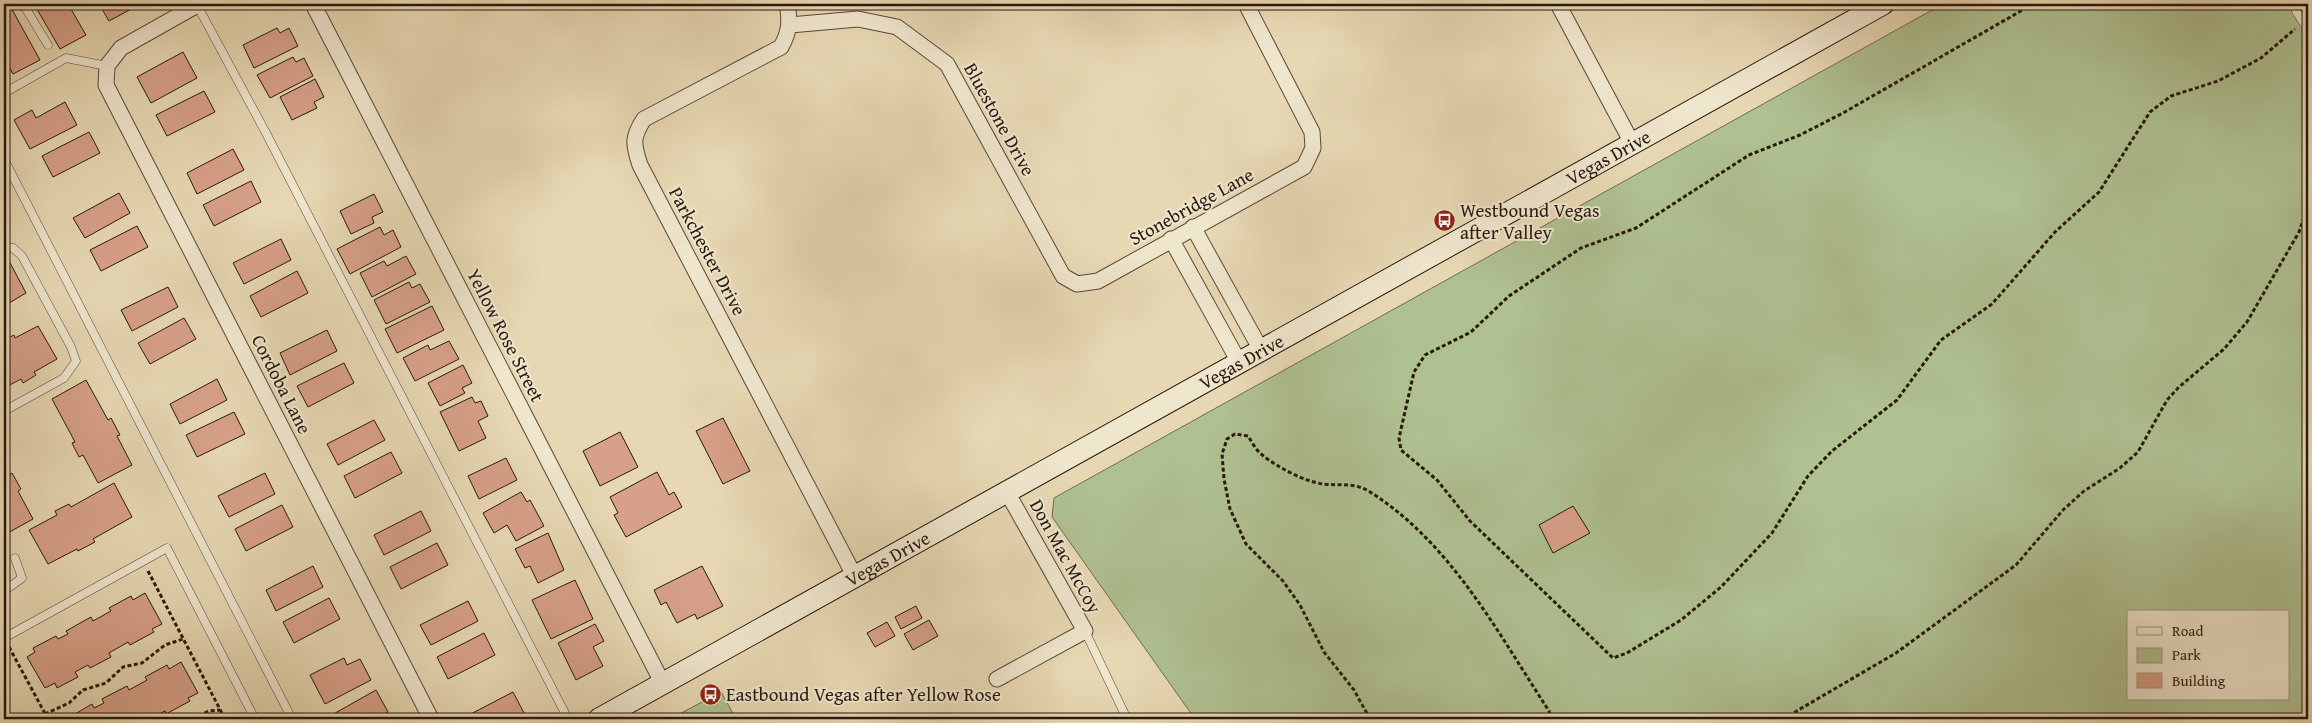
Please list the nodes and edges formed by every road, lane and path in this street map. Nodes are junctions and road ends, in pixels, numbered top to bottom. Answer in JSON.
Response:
{"nodes":[{"id":1,"x":23,"y":4,"type":"edge"},
{"id":2,"x":198,"y":4,"type":"edge"},
{"id":3,"x":313,"y":4,"type":"edge"},
{"id":4,"x":788,"y":4,"type":"edge"},
{"id":5,"x":1246,"y":4,"type":"edge"},
{"id":6,"x":1558,"y":4,"type":"edge"},
{"id":7,"x":1883,"y":4,"type":"edge"},
{"id":8,"x":2033,"y":4,"type":"edge"},
{"id":9,"x":2296,"y":4,"type":"edge"},
{"id":10,"x":2303,"y":22,"type":"joint"},
{"id":11,"x":790,"y":25,"type":"junction"},
{"id":12,"x":48,"y":45,"type":"dead end"},
{"id":13,"x":108,"y":66,"type":"junction"},
{"id":14,"x":4,"y":93,"type":"edge"},
{"id":15,"x":1632,"y":143,"type":"junction"},
{"id":16,"x":4,"y":159,"type":"edge"},
{"id":17,"x":2308,"y":205,"type":"edge"},
{"id":18,"x":1193,"y":227,"type":"junction"},
{"id":19,"x":1171,"y":239,"type":"junction"},
{"id":20,"x":4,"y":247,"type":"edge"},
{"id":21,"x":1077,"y":284,"type":"joint"},
{"id":22,"x":1261,"y":350,"type":"junction"},
{"id":23,"x":1239,"y":362,"type":"junction"},
{"id":24,"x":4,"y":411,"type":"edge"},
{"id":25,"x":1007,"y":492,"type":"junction"},
{"id":26,"x":15,"y":558,"type":"dead end"},
{"id":27,"x":139,"y":574,"type":"dead end"},
{"id":28,"x":855,"y":577,"type":"junction"},
{"id":29,"x":4,"y":591,"type":"edge"},
{"id":30,"x":1085,"y":631,"type":"junction"},
{"id":31,"x":4,"y":638,"type":"edge"},
{"id":32,"x":183,"y":639,"type":"junction"},
{"id":33,"x":15,"y":642,"type":"dead end"},
{"id":34,"x":997,"y":679,"type":"dead end"},
{"id":35,"x":663,"y":684,"type":"junction"},
{"id":36,"x":220,"y":710,"type":"junction"},
{"id":37,"x":45,"y":714,"type":"junction"},
{"id":38,"x":2308,"y":718,"type":"edge"},
{"id":39,"x":48,"y":719,"type":"edge"},
{"id":40,"x":193,"y":719,"type":"edge"},
{"id":41,"x":225,"y":719,"type":"edge"},
{"id":42,"x":255,"y":719,"type":"edge"},
{"id":43,"x":292,"y":719,"type":"edge"},
{"id":44,"x":431,"y":719,"type":"edge"},
{"id":45,"x":568,"y":719,"type":"edge"},
{"id":46,"x":600,"y":719,"type":"edge"},
{"id":47,"x":1127,"y":719,"type":"edge"},
{"id":48,"x":1370,"y":719,"type":"edge"},
{"id":49,"x":1551,"y":719,"type":"edge"},
{"id":50,"x":1783,"y":719,"type":"edge"},
{"id":51,"x":2260,"y":719,"type":"edge"}],
"edges":[{"from":1,"to":12,"type":"lane"},
{"from":2,"to":13,"type":"street"},
{"from":2,"to":45,"type":"lane"},
{"from":3,"to":35,"type":"street","name":"Yellow Rose Street"},
{"from":4,"to":11,"type":"street"},
{"from":5,"to":18,"type":"street","name":"Stonebridge Lane"},
{"from":6,"to":15,"type":"street"},
{"from":7,"to":15,"type":"main road","name":"Vegas Drive"},
{"from":8,"to":10,"type":"path"},
{"from":9,"to":10,"type":"lane"},
{"from":11,"to":21,"type":"street","name":"Bluestone Drive"},
{"from":11,"to":28,"type":"street","name":"Parkchester Drive"},
{"from":13,"to":14,"type":"lane"},
{"from":13,"to":44,"type":"street","name":"Cordoba Lane"},
{"from":15,"to":22,"type":"main road","name":"Vegas Drive"},
{"from":16,"to":43,"type":"lane"},
{"from":17,"to":50,"type":"path"},
{"from":18,"to":19,"type":"street","name":"Stonebridge Lane"},
{"from":18,"to":22,"type":"street"},
{"from":19,"to":21,"type":"street","name":"Stonebridge Lane"},
{"from":19,"to":23,"type":"street"},
{"from":20,"to":24,"type":"lane"},
{"from":22,"to":23,"type":"main road","name":"Vegas Drive"},
{"from":23,"to":25,"type":"main road","name":"Vegas Drive"},
{"from":25,"to":28,"type":"main road","name":"Vegas Drive"},
{"from":25,"to":30,"type":"street","name":"Don Mac McCoy"},
{"from":26,"to":29,"type":"lane"},
{"from":27,"to":32,"type":"path"},
{"from":28,"to":35,"type":"main road","name":"Vegas Drive"},
{"from":30,"to":34,"type":"street","name":"Don Mac McCoy"},
{"from":30,"to":47,"type":"lane"},
{"from":31,"to":42,"type":"lane"},
{"from":32,"to":36,"type":"path"},
{"from":32,"to":37,"type":"path"},
{"from":33,"to":37,"type":"path"},
{"from":35,"to":46,"type":"main road","name":"Vegas Drive"},
{"from":36,"to":40,"type":"path"},
{"from":36,"to":41,"type":"path"},
{"from":37,"to":39,"type":"path"},
{"from":38,"to":51,"type":"path"},
{"from":48,"to":49,"type":"path"}]}
